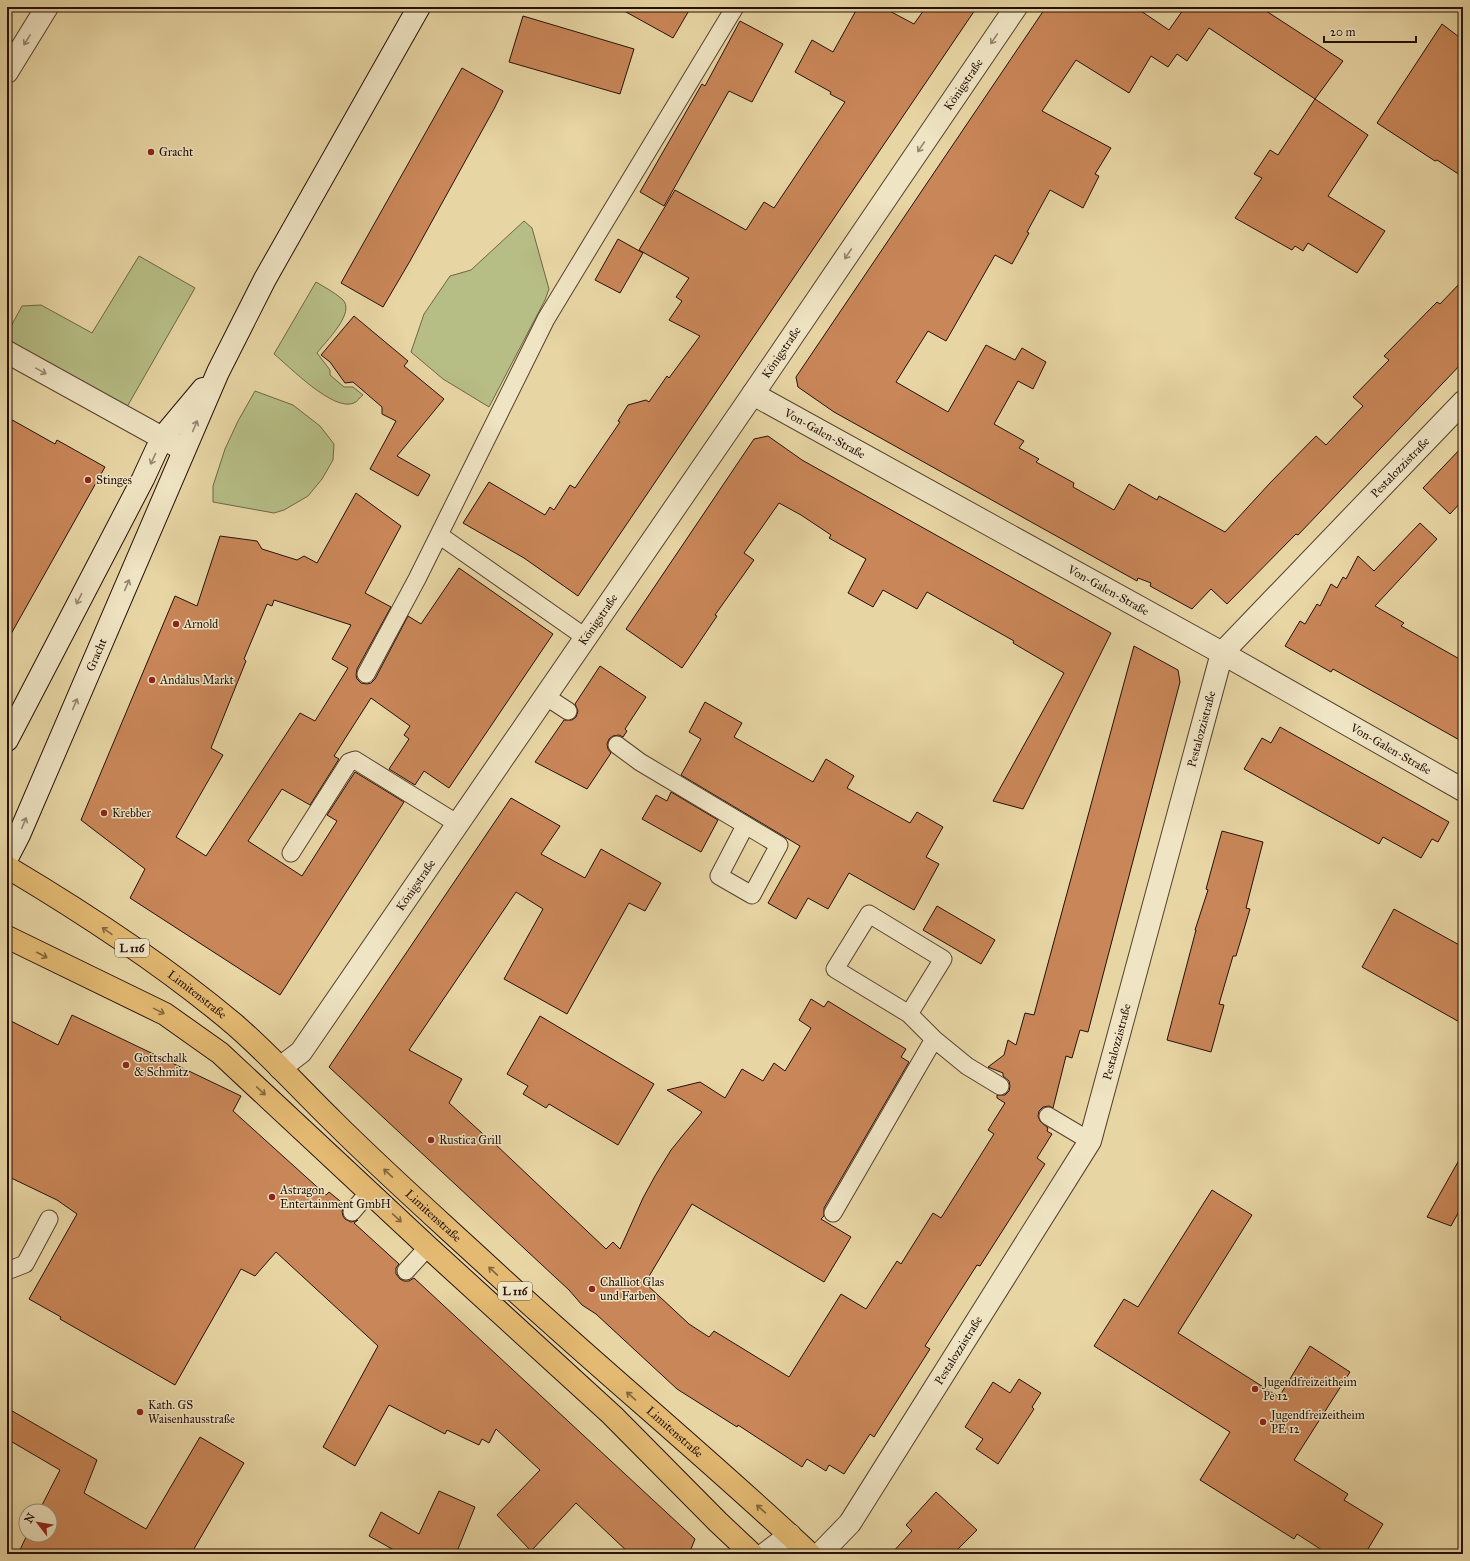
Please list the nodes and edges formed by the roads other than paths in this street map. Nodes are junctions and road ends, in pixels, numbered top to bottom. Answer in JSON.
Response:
{"nodes":[{"id":1,"x":47,"y":7,"type":"edge"},
{"id":2,"x":419,"y":7,"type":"edge"},
{"id":3,"x":735,"y":7,"type":"edge"},
{"id":4,"x":1016,"y":7,"type":"edge"},
{"id":5,"x":7,"y":72,"type":"edge"},
{"id":6,"x":7,"y":352,"type":"edge"},
{"id":7,"x":218,"y":372,"type":"junction"},
{"id":8,"x":753,"y":394,"type":"junction"},
{"id":9,"x":1463,"y":402,"type":"edge"},
{"id":10,"x":162,"y":438,"type":"junction"},
{"id":11,"x":184,"y":450,"type":"junction"},
{"id":12,"x":438,"y":535,"type":"junction"},
{"id":13,"x":585,"y":637,"type":"junction"},
{"id":14,"x":1222,"y":653,"type":"junction"},
{"id":15,"x":366,"y":674,"type":"dead end"},
{"id":16,"x":545,"y":696,"type":"junction"},
{"id":17,"x":568,"y":711,"type":"dead end"},
{"id":18,"x":7,"y":740,"type":"edge"},
{"id":19,"x":617,"y":745,"type":"dead end"},
{"id":20,"x":1463,"y":790,"type":"edge"},
{"id":21,"x":458,"y":824,"type":"junction"},
{"id":22,"x":745,"y":826,"type":"dead end"},
{"id":23,"x":291,"y":853,"type":"dead end"},
{"id":24,"x":7,"y":858,"type":"edge"},
{"id":25,"x":7,"y":867,"type":"edge"},
{"id":26,"x":7,"y":937,"type":"edge"},
{"id":27,"x":909,"y":1014,"type":"junction"},
{"id":28,"x":934,"y":1039,"type":"junction"},
{"id":29,"x":280,"y":1068,"type":"junction"},
{"id":30,"x":1000,"y":1086,"type":"dead end"},
{"id":31,"x":1048,"y":1116,"type":"dead end"},
{"id":32,"x":1090,"y":1141,"type":"junction"},
{"id":33,"x":369,"y":1192,"type":"junction"},
{"id":34,"x":352,"y":1212,"type":"dead end"},
{"id":35,"x":833,"y":1213,"type":"dead end"},
{"id":36,"x":49,"y":1219,"type":"dead end"},
{"id":37,"x":428,"y":1247,"type":"junction"},
{"id":38,"x":7,"y":1271,"type":"edge"},
{"id":39,"x":406,"y":1271,"type":"dead end"},
{"id":40,"x":790,"y":1535,"type":"junction"},
{"id":41,"x":752,"y":1554,"type":"edge"},
{"id":42,"x":765,"y":1554,"type":"edge"},
{"id":43,"x":810,"y":1554,"type":"edge"},
{"id":44,"x":820,"y":1554,"type":"edge"}],
"edges":[{"from":1,"to":5,"type":"street","one_way":true},
{"from":2,"to":7,"type":"street","name":"Gracht"},
{"from":3,"to":12,"type":"lane"},
{"from":4,"to":8,"type":"street","name":"Königstraße","one_way":true},
{"from":6,"to":10,"type":"street","one_way":true},
{"from":7,"to":10,"type":"street","name":"Gracht"},
{"from":11,"to":7,"type":"street","name":"Gracht","one_way":true},
{"from":8,"to":13,"type":"street","name":"Königstraße"},
{"from":8,"to":14,"type":"street","name":"Von-Galen-Straße"},
{"from":9,"to":14,"type":"street","name":"Pestalozzistraße"},
{"from":10,"to":11,"type":"street"},
{"from":10,"to":18,"type":"street","name":"Gracht","one_way":true},
{"from":24,"to":11,"type":"street","name":"Gracht","one_way":true},
{"from":12,"to":13,"type":"lane"},
{"from":12,"to":15,"type":"lane"},
{"from":13,"to":16,"type":"street","name":"Königstraße"},
{"from":14,"to":20,"type":"street","name":"Von-Galen-Straße"},
{"from":14,"to":32,"type":"street","name":"Pestalozzistraße"},
{"from":16,"to":17,"type":"lane"},
{"from":16,"to":21,"type":"street","name":"Königstraße"},
{"from":19,"to":22,"type":"lane"},
{"from":21,"to":23,"type":"lane"},
{"from":21,"to":29,"type":"street","name":"Königstraße"},
{"from":29,"to":25,"type":"main road","name":"Limitenstraße","number":"L 116","one_way":true},
{"from":26,"to":33,"type":"main road","number":"L 116","one_way":true},
{"from":27,"to":27,"type":"lane"},
{"from":27,"to":28,"type":"lane"},
{"from":28,"to":30,"type":"lane"},
{"from":28,"to":35,"type":"lane"},
{"from":40,"to":29,"type":"main road","name":"Limitenstraße","number":"L 116","one_way":true},
{"from":31,"to":32,"type":"lane"},
{"from":32,"to":44,"type":"street","name":"Pestalozzistraße"},
{"from":33,"to":34,"type":"lane"},
{"from":33,"to":37,"type":"main road","number":"L 116","one_way":true},
{"from":36,"to":38,"type":"lane"},
{"from":37,"to":39,"type":"lane"},
{"from":37,"to":41,"type":"main road","number":"L 116"},
{"from":40,"to":42,"type":"street"},
{"from":40,"to":43,"type":"main road","name":"Limitenstraße","number":"L 116"}]}
